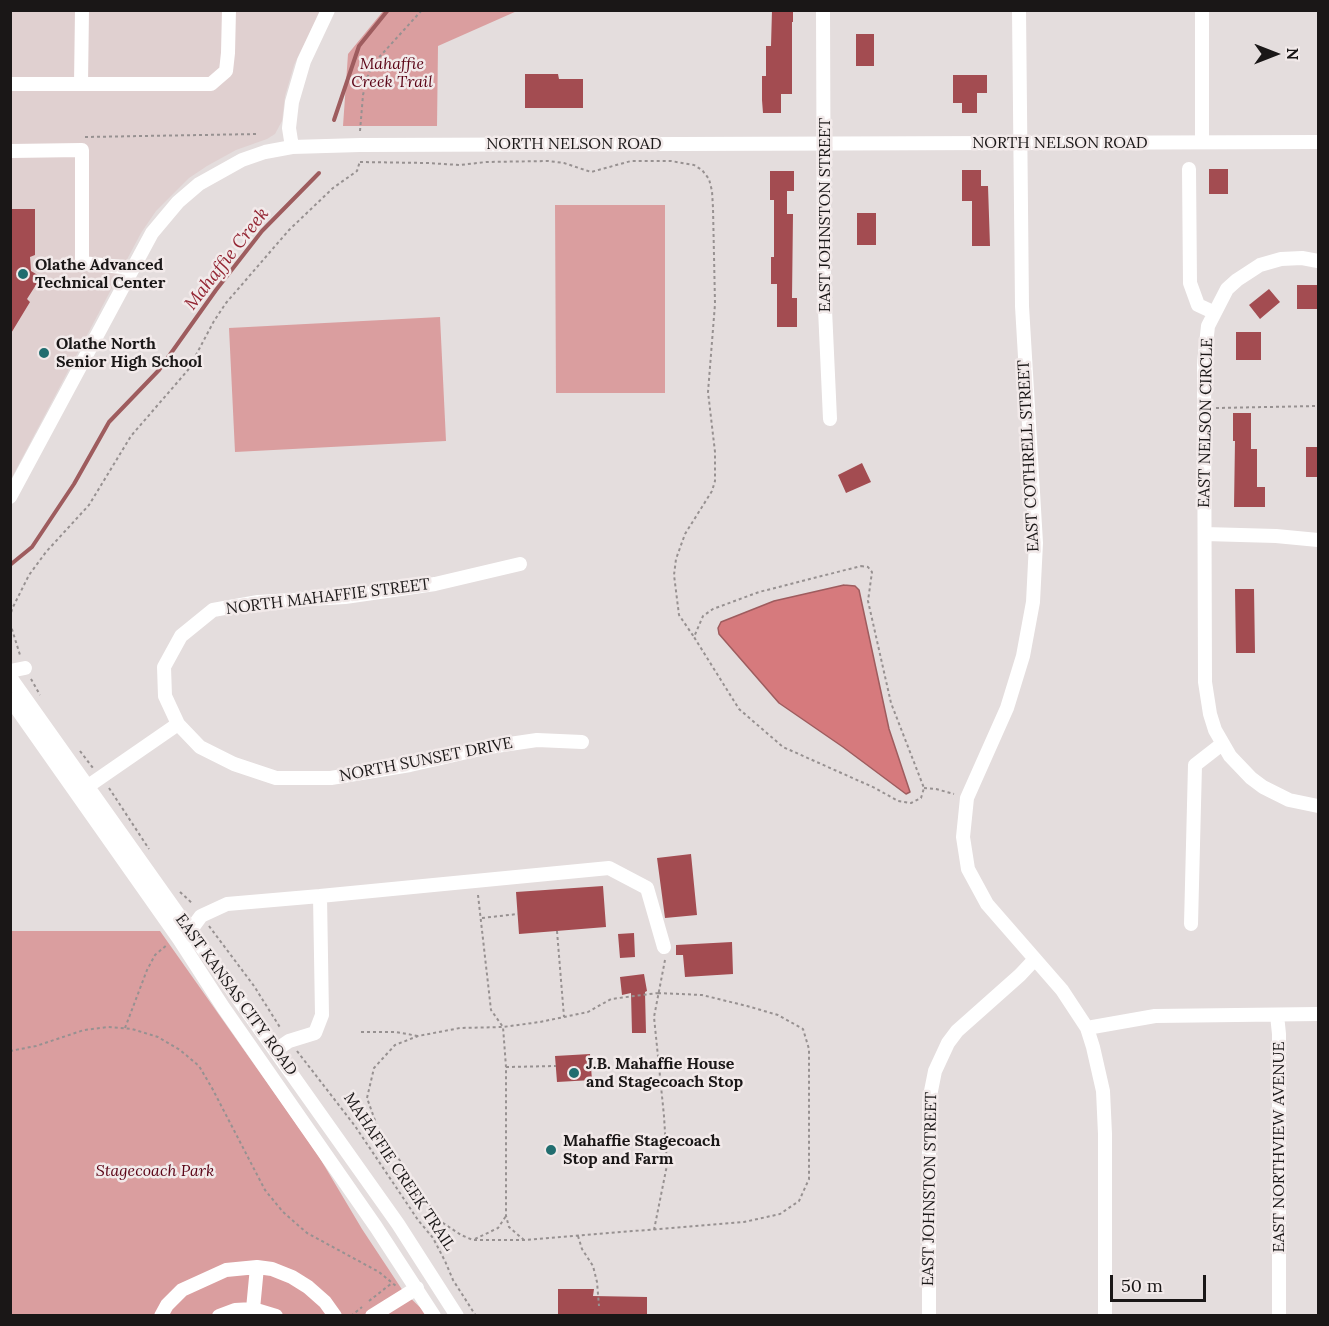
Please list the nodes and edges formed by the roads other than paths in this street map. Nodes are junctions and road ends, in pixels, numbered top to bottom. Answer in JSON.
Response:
{"nodes":[{"id":1,"x":82,"y":10,"type":"edge"},
{"id":2,"x":229,"y":10,"type":"edge"},
{"id":3,"x":328,"y":10,"type":"edge"},
{"id":4,"x":823,"y":10,"type":"edge"},
{"id":5,"x":1019,"y":10,"type":"edge"},
{"id":6,"x":1202,"y":10,"type":"edge"},
{"id":7,"x":10,"y":84,"type":"edge"},
{"id":8,"x":81,"y":84,"type":"junction"},
{"id":9,"x":1318,"y":141,"type":"edge"},
{"id":10,"x":1202,"y":142,"type":"junction"},
{"id":11,"x":1019,"y":143,"type":"junction"},
{"id":12,"x":824,"y":144,"type":"junction"},
{"id":13,"x":292,"y":147,"type":"junction"},
{"id":14,"x":10,"y":151,"type":"edge"},
{"id":15,"x":1189,"y":169,"type":"dead end"},
{"id":16,"x":1318,"y":261,"type":"edge"},
{"id":17,"x":132,"y":268,"type":"junction"},
{"id":18,"x":1213,"y":312,"type":"junction"},
{"id":19,"x":830,"y":419,"type":"dead end"},
{"id":20,"x":12,"y":494,"type":"edge"},
{"id":21,"x":1205,"y":534,"type":"junction"},
{"id":22,"x":1318,"y":540,"type":"edge"},
{"id":23,"x":520,"y":564,"type":"dead end"},
{"id":24,"x":25,"y":668,"type":"road end"},
{"id":25,"x":10,"y":671,"type":"edge"},
{"id":26,"x":10,"y":677,"type":"edge"},
{"id":27,"x":10,"y":699,"type":"edge"},
{"id":28,"x":178,"y":724,"type":"junction"},
{"id":29,"x":582,"y":742,"type":"dead end"},
{"id":30,"x":1222,"y":744,"type":"junction"},
{"id":31,"x":83,"y":791,"type":"junction"},
{"id":32,"x":1318,"y":806,"type":"edge"},
{"id":33,"x":320,"y":896,"type":"junction"},
{"id":34,"x":1191,"y":924,"type":"dead end"},
{"id":35,"x":184,"y":935,"type":"junction"},
{"id":36,"x":664,"y":947,"type":"road end"},
{"id":37,"x":1035,"y":959,"type":"junction"},
{"id":38,"x":1277,"y":1014,"type":"junction"},
{"id":39,"x":1318,"y":1014,"type":"edge"},
{"id":40,"x":1087,"y":1028,"type":"junction"},
{"id":41,"x":276,"y":1050,"type":"junction"},
{"id":42,"x":257,"y":1267,"type":"junction"},
{"id":43,"x":417,"y":1288,"type":"junction"},
{"id":44,"x":254,"y":1309,"type":"junction"},
{"id":45,"x":160,"y":1316,"type":"edge"},
{"id":46,"x":219,"y":1316,"type":"edge"},
{"id":47,"x":276,"y":1316,"type":"edge"},
{"id":48,"x":335,"y":1316,"type":"edge"},
{"id":49,"x":372,"y":1316,"type":"edge"},
{"id":50,"x":434,"y":1316,"type":"edge"},
{"id":51,"x":457,"y":1316,"type":"edge"},
{"id":52,"x":929,"y":1316,"type":"edge"},
{"id":53,"x":1105,"y":1316,"type":"edge"},
{"id":54,"x":1279,"y":1316,"type":"edge"}],
"edges":[{"from":1,"to":8,"type":"street"},
{"from":2,"to":8,"type":"street"},
{"from":3,"to":13,"type":"street"},
{"from":4,"to":12,"type":"street","name":"EAST JOHNSTON STREET"},
{"from":5,"to":11,"type":"street","name":"EAST COTHRELL STREET"},
{"from":6,"to":10,"type":"street"},
{"from":7,"to":8,"type":"street"},
{"from":9,"to":10,"type":"street","name":"NORTH NELSON ROAD"},
{"from":10,"to":11,"type":"street","name":"NORTH NELSON ROAD"},
{"from":11,"to":12,"type":"street","name":"NORTH NELSON ROAD"},
{"from":11,"to":37,"type":"street","name":"EAST COTHRELL STREET"},
{"from":12,"to":13,"type":"street","name":"NORTH NELSON ROAD"},
{"from":12,"to":19,"type":"street","name":"EAST JOHNSTON STREET"},
{"from":13,"to":17,"type":"street","name":"NORTH NELSON ROAD"},
{"from":14,"to":17,"type":"street"},
{"from":15,"to":18,"type":"street"},
{"from":16,"to":18,"type":"street","name":"EAST NELSON CIRCLE"},
{"from":17,"to":20,"type":"street","name":"NORTH NELSON ROAD"},
{"from":18,"to":21,"type":"street","name":"EAST NELSON CIRCLE"},
{"from":21,"to":22,"type":"street"},
{"from":21,"to":30,"type":"street","name":"EAST NELSON CIRCLE"},
{"from":23,"to":28,"type":"street","name":"NORTH MAHAFFIE STREET"},
{"from":24,"to":25,"type":"street"},
{"from":26,"to":31,"type":"street","name":"EAST KANSAS CITY ROAD"},
{"from":27,"to":31,"type":"street","name":"EAST KANSAS CITY ROAD"},
{"from":28,"to":29,"type":"street","name":"NORTH SUNSET DRIVE"},
{"from":28,"to":31,"type":"street"},
{"from":30,"to":32,"type":"street","name":"EAST NELSON CIRCLE"},
{"from":30,"to":34,"type":"street"},
{"from":31,"to":35,"type":"street","name":"EAST KANSAS CITY ROAD"},
{"from":33,"to":35,"type":"street"},
{"from":33,"to":36,"type":"street"},
{"from":33,"to":41,"type":"street"},
{"from":35,"to":41,"type":"street","name":"EAST KANSAS CITY ROAD"},
{"from":35,"to":43,"type":"street","name":"EAST KANSAS CITY ROAD"},
{"from":37,"to":40,"type":"street","name":"EAST COTHRELL STREET"},
{"from":37,"to":52,"type":"street","name":"EAST JOHNSTON STREET"},
{"from":38,"to":39,"type":"street"},
{"from":38,"to":40,"type":"street"},
{"from":38,"to":54,"type":"street","name":"EAST NORTHVIEW AVENUE"},
{"from":40,"to":53,"type":"street","name":"EAST COTHRELL STREET"},
{"from":41,"to":51,"type":"street","name":"EAST KANSAS CITY ROAD"},
{"from":42,"to":44,"type":"street"},
{"from":42,"to":45,"type":"street"},
{"from":42,"to":48,"type":"street"},
{"from":43,"to":49,"type":"street"},
{"from":43,"to":50,"type":"street","name":"EAST KANSAS CITY ROAD"},
{"from":44,"to":46,"type":"street"},
{"from":44,"to":47,"type":"street"}]}
